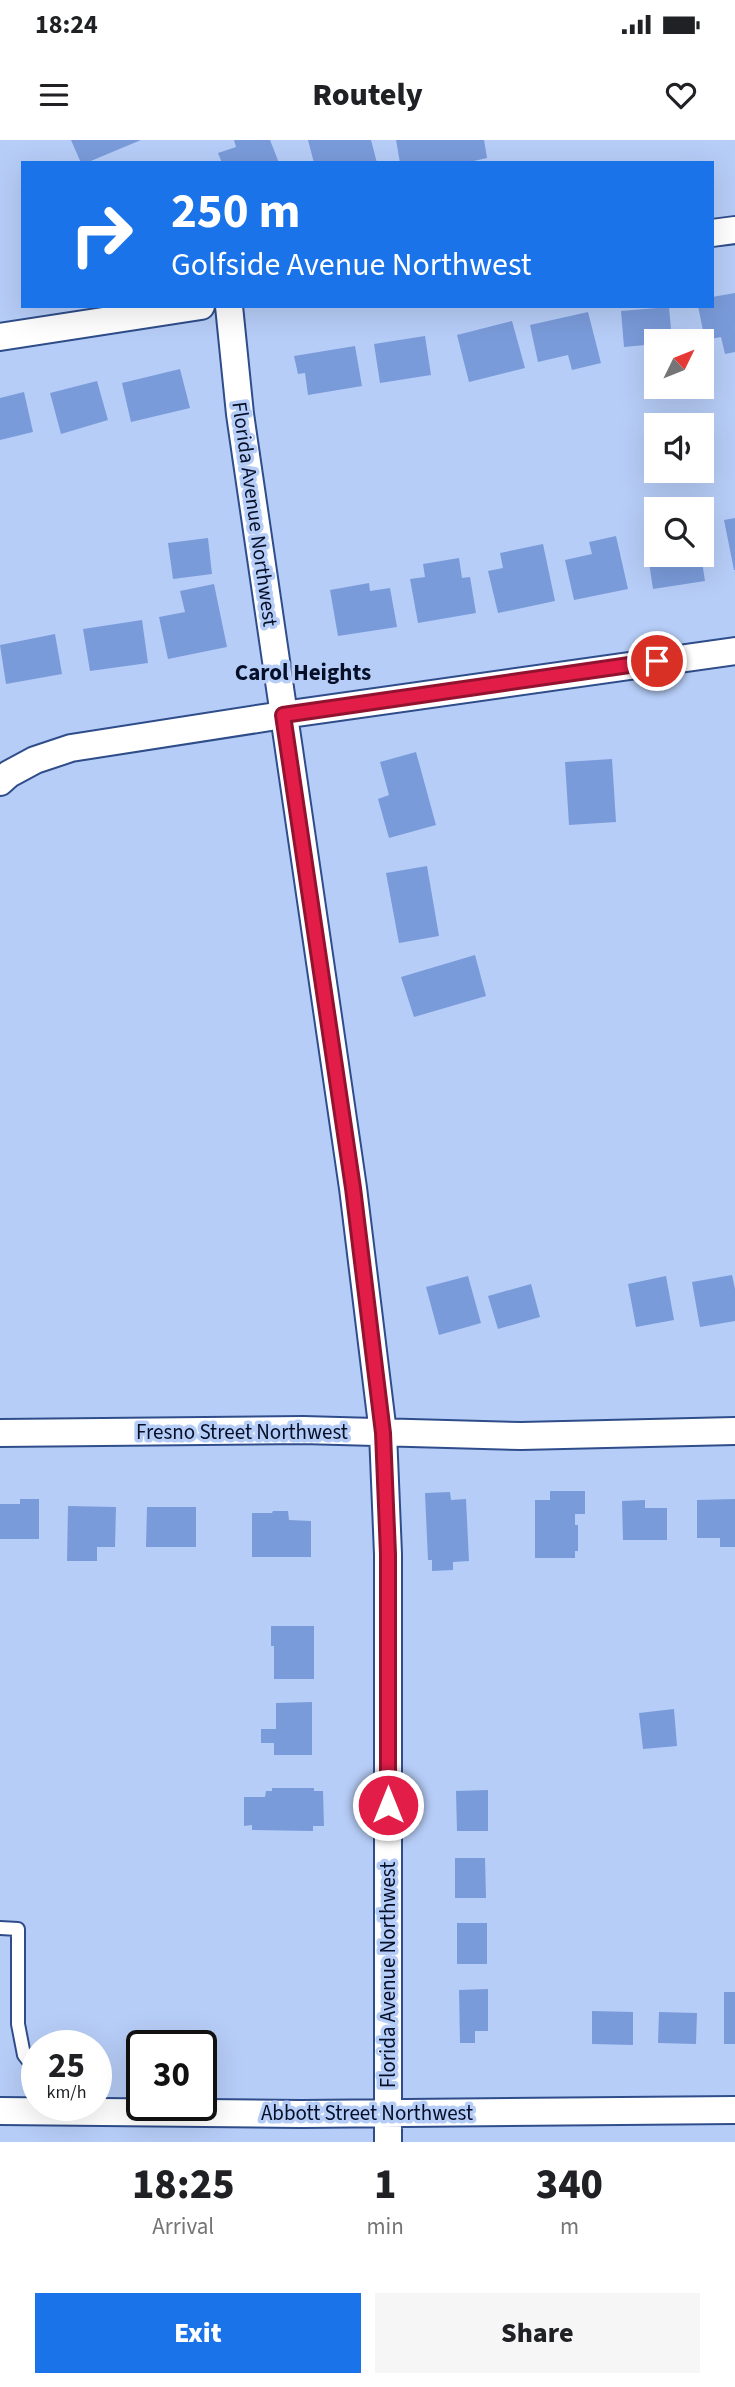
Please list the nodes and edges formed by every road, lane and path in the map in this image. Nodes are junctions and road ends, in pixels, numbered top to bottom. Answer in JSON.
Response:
{"nodes":[{"id":1,"x":735,"y":230,"type":"edge"},
{"id":2,"x":714,"y":233,"type":"edge"},
{"id":3,"x":188,"y":308,"type":"edge"},
{"id":4,"x":229,"y":308,"type":"edge"},
{"id":5,"x":0,"y":337,"type":"edge"},
{"id":6,"x":735,"y":651,"type":"edge"},
{"id":7,"x":283,"y":715,"type":"junction"},
{"id":8,"x":0,"y":782,"type":"edge"},
{"id":9,"x":735,"y":1431,"type":"edge"},
{"id":10,"x":0,"y":1433,"type":"edge"},
{"id":11,"x":383,"y":1433,"type":"junction"},
{"id":12,"x":0,"y":1928,"type":"edge"},
{"id":13,"x":21,"y":2040,"type":"edge"},
{"id":14,"x":112,"y":2109,"type":"edge"},
{"id":15,"x":21,"y":2110,"type":"edge"},
{"id":16,"x":735,"y":2110,"type":"edge"},
{"id":17,"x":0,"y":2111,"type":"edge"},
{"id":18,"x":388,"y":2113,"type":"junction"},
{"id":19,"x":388,"y":2142,"type":"edge"}],
"edges":[{"from":1,"to":2,"type":"street"},
{"from":3,"to":5,"type":"street"},
{"from":4,"to":7,"type":"street","name":"Florida Avenue Northwest"},
{"from":6,"to":7,"type":"street"},
{"from":7,"to":8,"type":"street"},
{"from":7,"to":11,"type":"street","name":"Florida Avenue Northwest"},
{"from":9,"to":11,"type":"street","name":"Fresno Street Northwest"},
{"from":10,"to":11,"type":"street","name":"Fresno Street Northwest"},
{"from":11,"to":18,"type":"street","name":"Florida Avenue Northwest"},
{"from":12,"to":13,"type":"lane"},
{"from":14,"to":18,"type":"street","name":"Abbott Street Northwest"},
{"from":15,"to":17,"type":"street","name":"Abbott Street Northwest"},
{"from":16,"to":18,"type":"street","name":"Abbott Street Northwest"},
{"from":18,"to":19,"type":"street","name":"Florida Avenue Northwest"}]}
